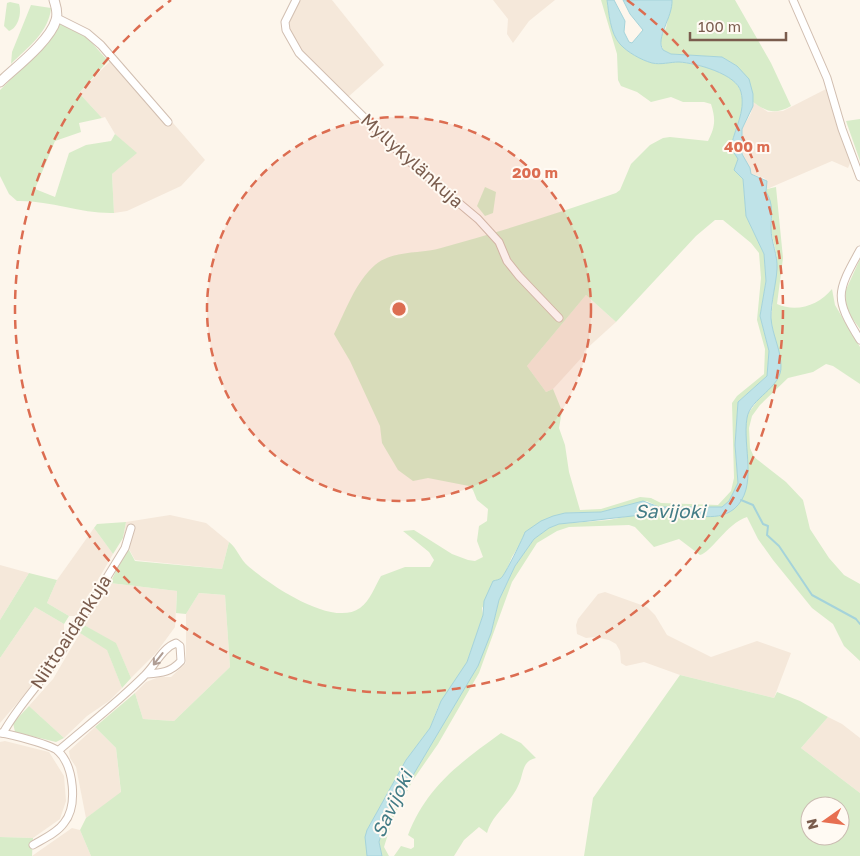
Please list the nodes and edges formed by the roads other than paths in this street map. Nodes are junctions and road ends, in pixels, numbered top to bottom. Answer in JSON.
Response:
{"nodes":[{"id":1,"x":54,"y":0,"type":"edge"},
{"id":2,"x":296,"y":0,"type":"edge"},
{"id":3,"x":793,"y":0,"type":"edge"},
{"id":4,"x":57,"y":18,"type":"junction"},
{"id":5,"x":0,"y":82,"type":"edge"},
{"id":6,"x":168,"y":122,"type":"dead end"},
{"id":7,"x":860,"y":177,"type":"edge"},
{"id":8,"x":860,"y":250,"type":"edge"},
{"id":9,"x":559,"y":318,"type":"dead end"},
{"id":10,"x":860,"y":340,"type":"edge"},
{"id":11,"x":131,"y":528,"type":"dead end"},
{"id":12,"x":147,"y":674,"type":"junction"},
{"id":13,"x":1,"y":733,"type":"edge"},
{"id":14,"x":58,"y":751,"type":"junction"},
{"id":15,"x":33,"y":845,"type":"dead end"}],
"edges":[{"from":1,"to":4,"type":"street"},
{"from":2,"to":9,"type":"street","name":"Myllykylänkuja"},
{"from":3,"to":7,"type":"street"},
{"from":4,"to":5,"type":"street"},
{"from":4,"to":6,"type":"street"},
{"from":8,"to":10,"type":"street"},
{"from":11,"to":13,"type":"street","name":"Niittoaidankuja"},
{"from":12,"to":12,"type":"street","one_way":true},
{"from":12,"to":14,"type":"street"},
{"from":13,"to":14,"type":"street"},
{"from":14,"to":15,"type":"street"}]}
